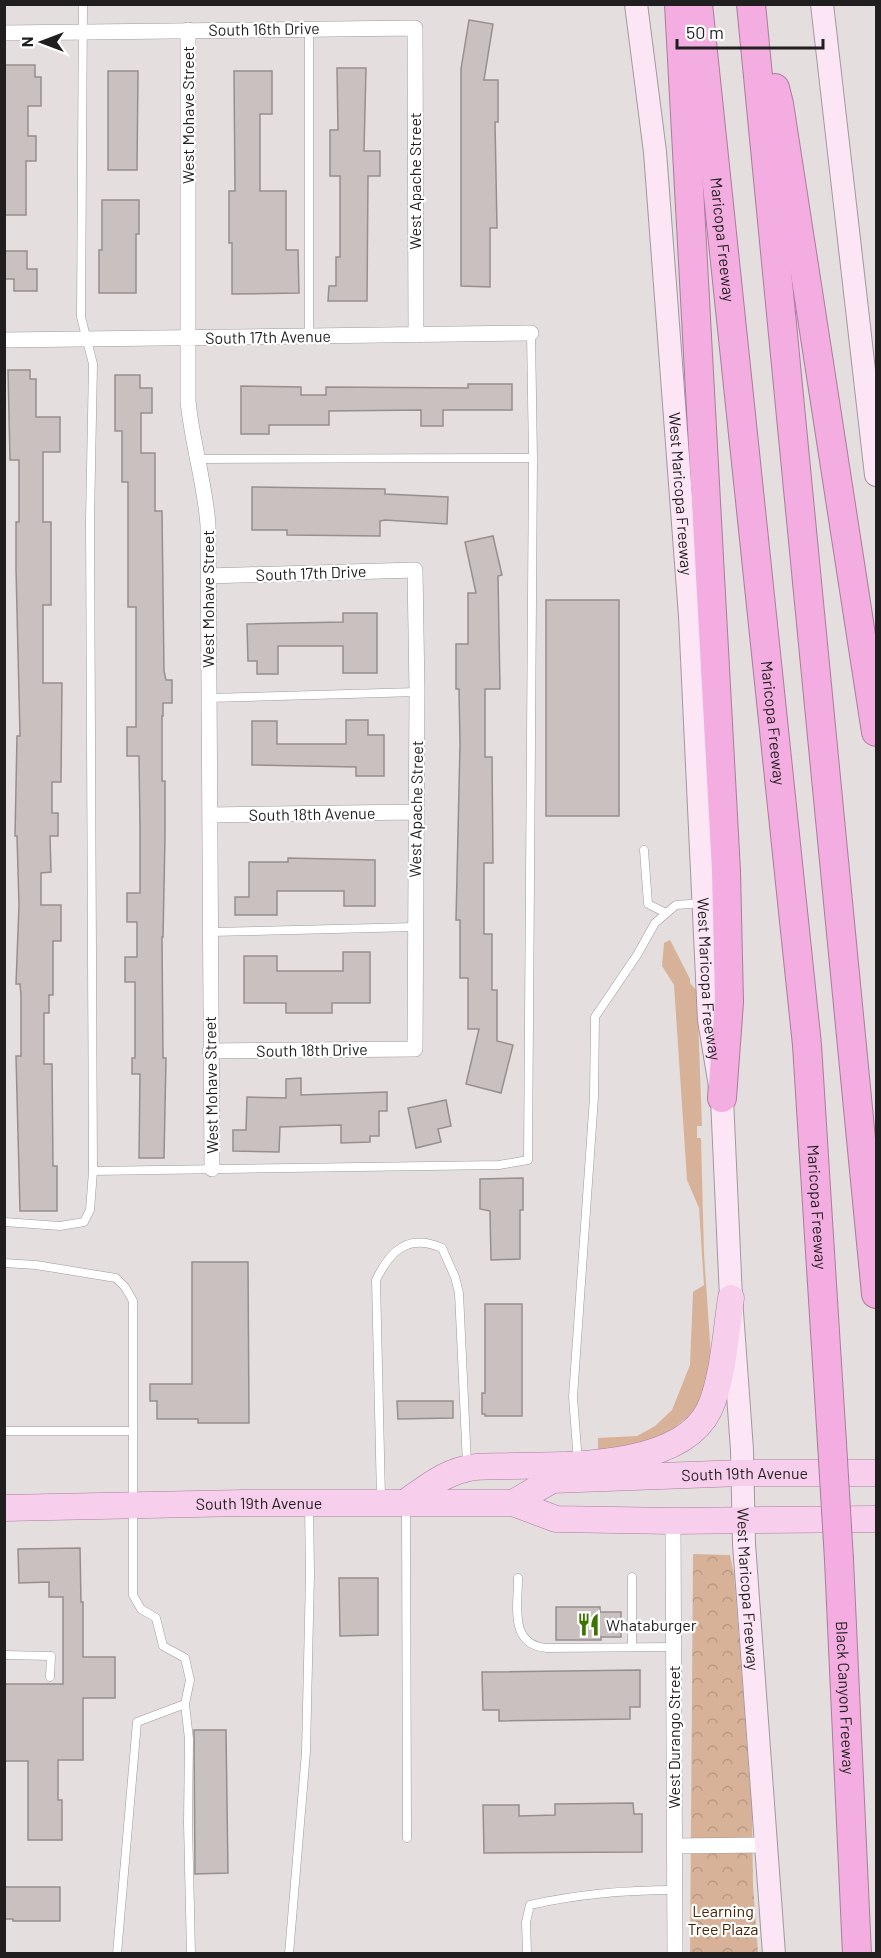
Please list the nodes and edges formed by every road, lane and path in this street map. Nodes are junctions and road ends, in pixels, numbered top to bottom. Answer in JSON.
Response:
{"nodes":[{"id":1,"x":83,"y":4,"type":"edge"},
{"id":2,"x":636,"y":4,"type":"edge"},
{"id":3,"x":679,"y":4,"type":"edge"},
{"id":4,"x":699,"y":4,"type":"edge"},
{"id":5,"x":751,"y":4,"type":"edge"},
{"id":6,"x":822,"y":4,"type":"edge"},
{"id":7,"x":309,"y":28,"type":"junction"},
{"id":8,"x":415,"y":28,"type":"joint"},
{"id":9,"x":189,"y":30,"type":"junction"},
{"id":10,"x":84,"y":32,"type":"junction"},
{"id":11,"x":4,"y":33,"type":"edge"},
{"id":12,"x":531,"y":333,"type":"joint"},
{"id":13,"x":416,"y":335,"type":"junction"},
{"id":14,"x":309,"y":336,"type":"junction"},
{"id":15,"x":188,"y":338,"type":"junction"},
{"id":16,"x":87,"y":339,"type":"junction"},
{"id":17,"x":4,"y":340,"type":"edge"},
{"id":18,"x":533,"y":458,"type":"junction"},
{"id":19,"x":198,"y":459,"type":"junction"},
{"id":20,"x":876,"y":475,"type":"edge"},
{"id":21,"x":415,"y":570,"type":"joint"},
{"id":22,"x":208,"y":576,"type":"junction"},
{"id":23,"x":417,"y":692,"type":"junction"},
{"id":24,"x":209,"y":698,"type":"junction"},
{"id":25,"x":876,"y":732,"type":"edge"},
{"id":26,"x":415,"y":812,"type":"junction"},
{"id":27,"x":210,"y":815,"type":"junction"},
{"id":28,"x":644,"y":850,"type":"dead end"},
{"id":29,"x":703,"y":903,"type":"junction"},
{"id":30,"x":666,"y":913,"type":"junction"},
{"id":31,"x":415,"y":927,"type":"junction"},
{"id":32,"x":210,"y":932,"type":"junction"},
{"id":33,"x":415,"y":1049,"type":"joint"},
{"id":34,"x":210,"y":1051,"type":"junction"},
{"id":35,"x":722,"y":1098,"type":"junction"},
{"id":36,"x":212,"y":1169,"type":"junction"},
{"id":37,"x":93,"y":1171,"type":"junction"},
{"id":38,"x":4,"y":1222,"type":"edge"},
{"id":39,"x":4,"y":1263,"type":"edge"},
{"id":40,"x":876,"y":1294,"type":"edge"},
{"id":41,"x":731,"y":1298,"type":"junction"},
{"id":42,"x":4,"y":1431,"type":"edge"},
{"id":43,"x":133,"y":1431,"type":"junction"},
{"id":44,"x":832,"y":1443,"type":"joint"},
{"id":45,"x":579,"y":1463,"type":"junction"},
{"id":46,"x":467,"y":1468,"type":"junction"},
{"id":47,"x":742,"y":1473,"type":"junction"},
{"id":48,"x":876,"y":1473,"type":"edge"},
{"id":49,"x":394,"y":1502,"type":"junction"},
{"id":50,"x":308,"y":1503,"type":"junction"},
{"id":51,"x":513,"y":1503,"type":"junction"},
{"id":52,"x":133,"y":1506,"type":"junction"},
{"id":53,"x":4,"y":1508,"type":"edge"},
{"id":54,"x":876,"y":1519,"type":"edge"},
{"id":55,"x":743,"y":1520,"type":"junction"},
{"id":56,"x":673,"y":1521,"type":"junction"},
{"id":57,"x":632,"y":1577,"type":"dead end"},
{"id":58,"x":518,"y":1578,"type":"dead end"},
{"id":59,"x":632,"y":1647,"type":"junction"},
{"id":60,"x":674,"y":1647,"type":"junction"},
{"id":61,"x":4,"y":1655,"type":"edge"},
{"id":62,"x":50,"y":1677,"type":"dead end"},
{"id":63,"x":185,"y":1704,"type":"junction"},
{"id":64,"x":407,"y":1838,"type":"dead end"},
{"id":65,"x":766,"y":1845,"type":"junction"},
{"id":66,"x":675,"y":1846,"type":"junction"},
{"id":67,"x":675,"y":1890,"type":"junction"},
{"id":68,"x":117,"y":1953,"type":"edge"},
{"id":69,"x":191,"y":1953,"type":"edge"},
{"id":70,"x":289,"y":1953,"type":"edge"},
{"id":71,"x":527,"y":1953,"type":"edge"},
{"id":72,"x":675,"y":1953,"type":"edge"},
{"id":73,"x":774,"y":1953,"type":"edge"},
{"id":74,"x":857,"y":1953,"type":"edge"}],
"edges":[{"from":1,"to":10,"type":"lane"},
{"from":2,"to":29,"type":"main road","name":"West Maricopa Freeway"},
{"from":3,"to":35,"type":"highway"},
{"from":4,"to":44,"type":"highway","name":"Maricopa Freeway"},
{"from":5,"to":25,"type":"highway"},
{"from":5,"to":40,"type":"highway"},
{"from":6,"to":20,"type":"main road"},
{"from":7,"to":8,"type":"street","name":"South 16th Drive"},
{"from":7,"to":9,"type":"street","name":"South 16th Drive"},
{"from":7,"to":14,"type":"lane"},
{"from":8,"to":13,"type":"street","name":"West Apache Street"},
{"from":9,"to":10,"type":"street","name":"South 16th Drive"},
{"from":9,"to":15,"type":"street","name":"West Mohave Street"},
{"from":10,"to":11,"type":"street","name":"South 16th Drive"},
{"from":10,"to":16,"type":"lane"},
{"from":12,"to":13,"type":"street","name":"South 17th Avenue"},
{"from":12,"to":18,"type":"lane"},
{"from":13,"to":14,"type":"street","name":"South 17th Avenue"},
{"from":14,"to":15,"type":"street","name":"South 17th Avenue"},
{"from":15,"to":16,"type":"street","name":"South 17th Avenue"},
{"from":15,"to":19,"type":"street","name":"West Mohave Street"},
{"from":16,"to":17,"type":"street","name":"South 17th Avenue"},
{"from":16,"to":37,"type":"lane"},
{"from":18,"to":19,"type":"lane"},
{"from":18,"to":36,"type":"lane"},
{"from":19,"to":22,"type":"street","name":"West Mohave Street"},
{"from":21,"to":22,"type":"street","name":"South 17th Drive"},
{"from":21,"to":23,"type":"street","name":"West Apache Street"},
{"from":22,"to":24,"type":"street","name":"West Mohave Street"},
{"from":23,"to":24,"type":"lane"},
{"from":23,"to":26,"type":"street","name":"West Apache Street"},
{"from":24,"to":27,"type":"street","name":"West Mohave Street"},
{"from":26,"to":27,"type":"street","name":"South 18th Avenue"},
{"from":26,"to":31,"type":"street","name":"West Apache Street"},
{"from":27,"to":32,"type":"street","name":"West Mohave Street"},
{"from":28,"to":30,"type":"lane"},
{"from":29,"to":30,"type":"lane"},
{"from":29,"to":35,"type":"main road","name":"West Maricopa Freeway"},
{"from":30,"to":45,"type":"lane"},
{"from":31,"to":32,"type":"lane"},
{"from":31,"to":33,"type":"street","name":"West Apache Street"},
{"from":32,"to":34,"type":"street","name":"West Mohave Street"},
{"from":33,"to":34,"type":"street","name":"South 18th Drive"},
{"from":34,"to":36,"type":"street","name":"West Mohave Street"},
{"from":35,"to":41,"type":"main road","name":"West Maricopa Freeway"},
{"from":36,"to":37,"type":"lane"},
{"from":37,"to":38,"type":"lane"},
{"from":39,"to":43,"type":"lane"},
{"from":41,"to":45,"type":"main road"},
{"from":41,"to":47,"type":"main road","name":"West Maricopa Freeway"},
{"from":42,"to":43,"type":"lane"},
{"from":43,"to":52,"type":"lane"},
{"from":44,"to":74,"type":"highway","name":"Black Canyon Freeway","bridge":true},
{"from":45,"to":46,"type":"main road"},
{"from":46,"to":49,"type":"main road"},
{"from":46,"to":49,"type":"lane"},
{"from":47,"to":48,"type":"main road","name":"South 19th Avenue"},
{"from":47,"to":51,"type":"main road","name":"South 19th Avenue"},
{"from":47,"to":55,"type":"main road","name":"West Maricopa Freeway"},
{"from":49,"to":50,"type":"main road","name":"South 19th Avenue"},
{"from":49,"to":51,"type":"main road","name":"South 19th Avenue"},
{"from":49,"to":64,"type":"lane"},
{"from":50,"to":52,"type":"main road","name":"South 19th Avenue"},
{"from":50,"to":70,"type":"lane"},
{"from":51,"to":56,"type":"main road","name":"South 19th Avenue"},
{"from":52,"to":53,"type":"main road","name":"South 19th Avenue"},
{"from":52,"to":63,"type":"lane"},
{"from":54,"to":55,"type":"main road","name":"South 19th Avenue"},
{"from":55,"to":56,"type":"main road","name":"South 19th Avenue"},
{"from":55,"to":65,"type":"main road","name":"West Maricopa Freeway"},
{"from":56,"to":60,"type":"street","name":"West Durango Street"},
{"from":57,"to":59,"type":"lane"},
{"from":58,"to":59,"type":"lane"},
{"from":59,"to":60,"type":"lane"},
{"from":60,"to":66,"type":"street","name":"West Durango Street"},
{"from":61,"to":62,"type":"lane"},
{"from":63,"to":68,"type":"lane"},
{"from":63,"to":69,"type":"lane"},
{"from":65,"to":66,"type":"street"},
{"from":65,"to":73,"type":"main road","name":"West Maricopa Freeway"},
{"from":66,"to":67,"type":"street","name":"West Durango Street"},
{"from":67,"to":71,"type":"lane"},
{"from":67,"to":72,"type":"street","name":"West Durango Street"}]}
